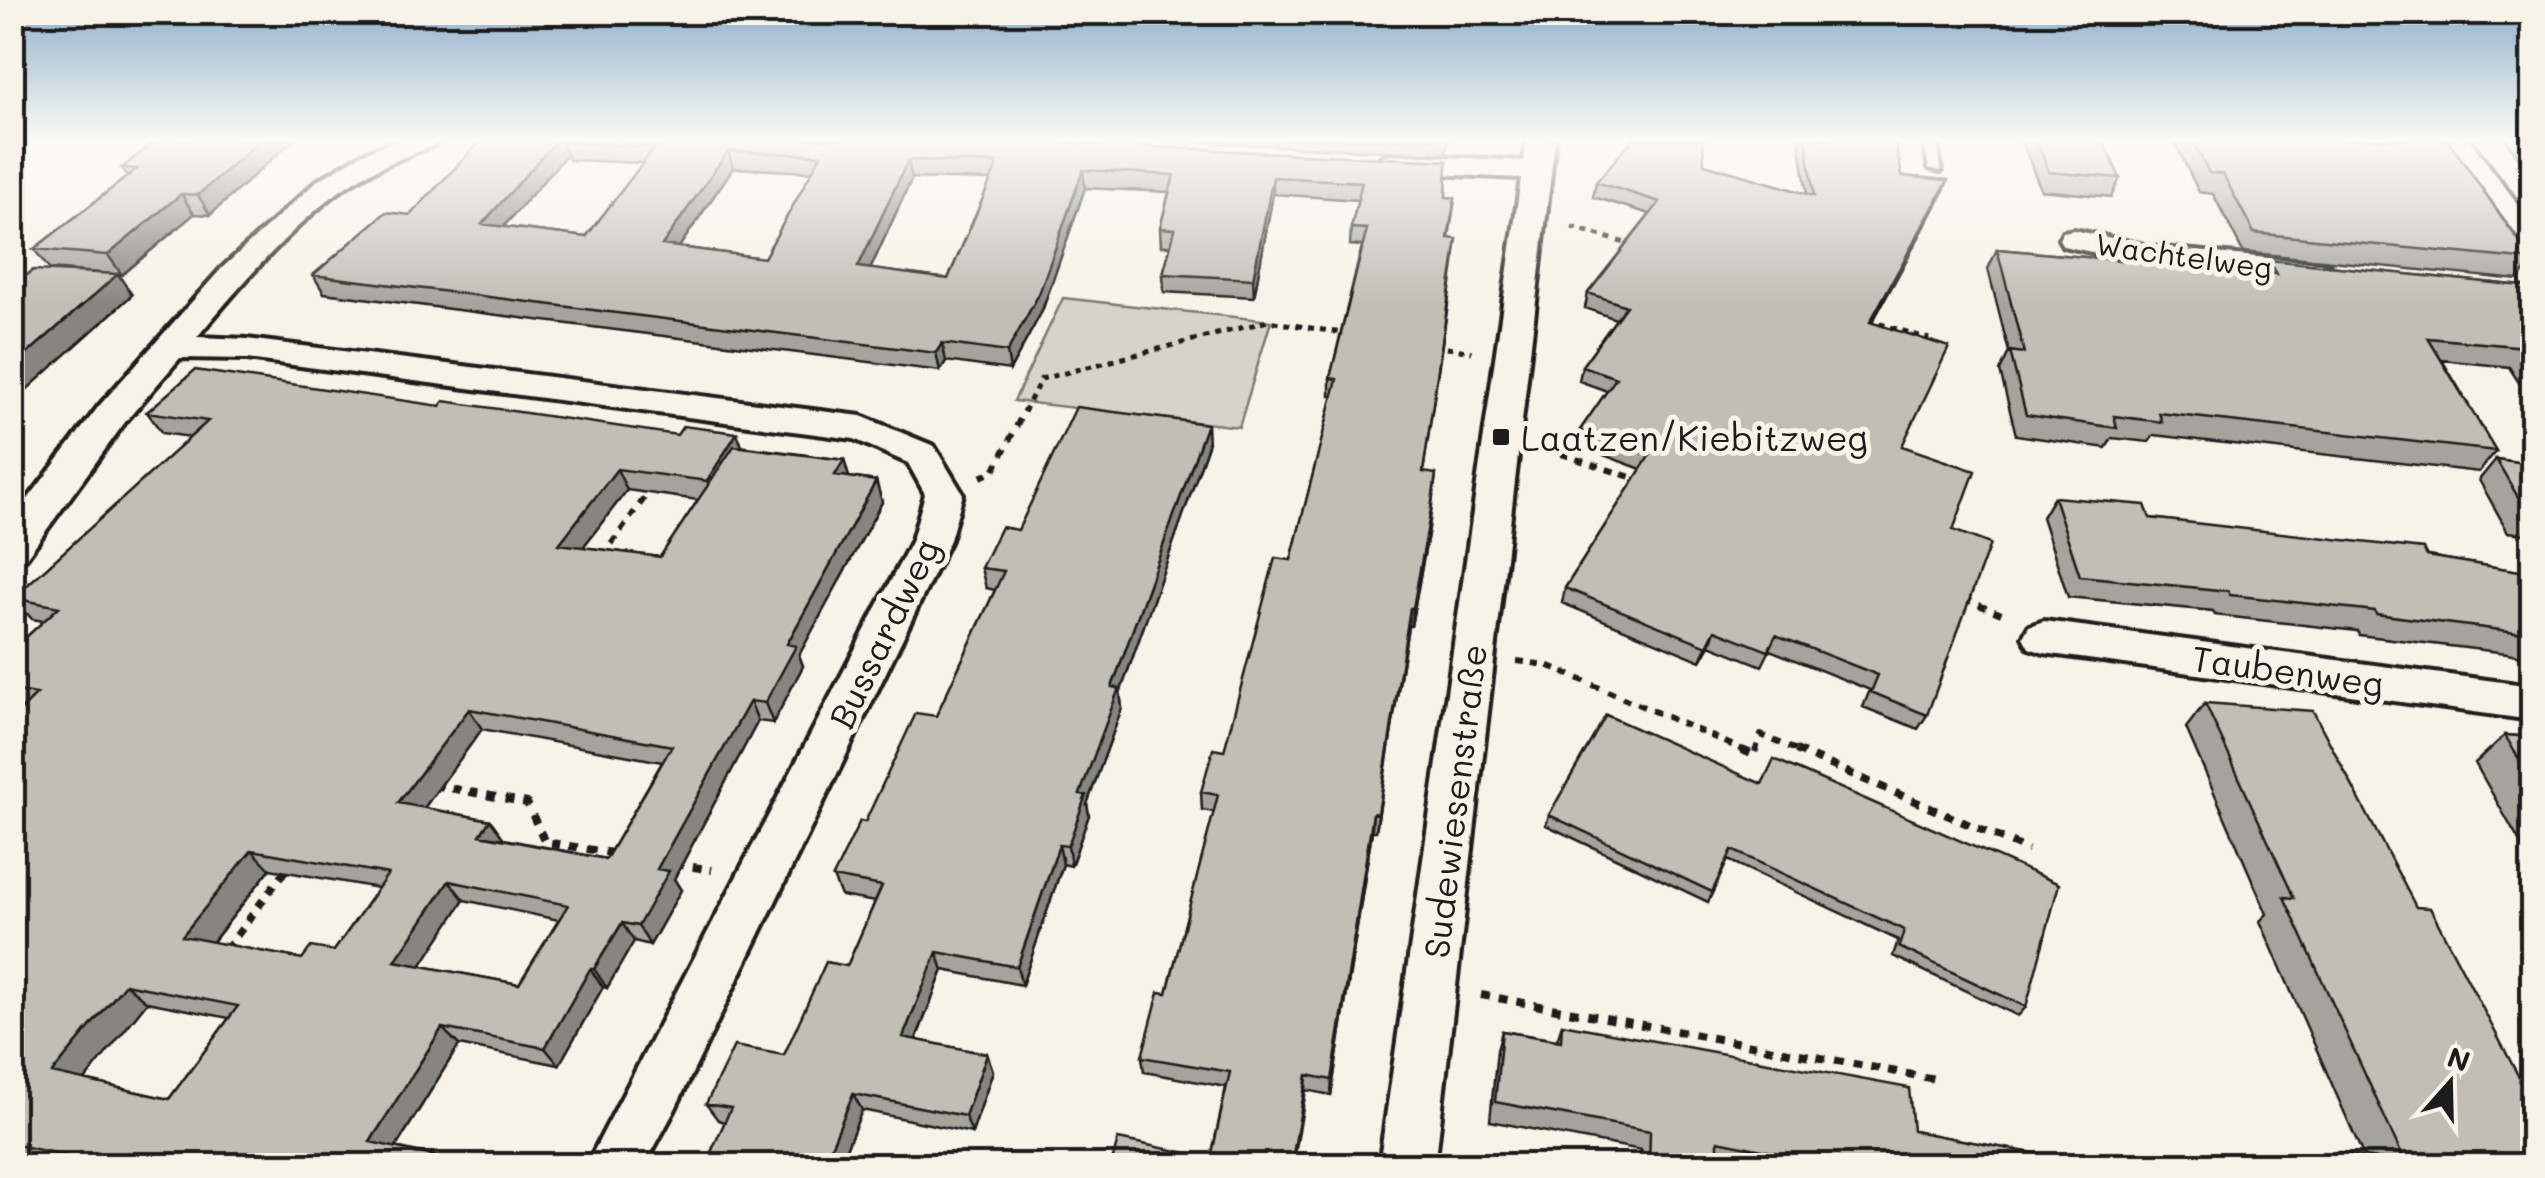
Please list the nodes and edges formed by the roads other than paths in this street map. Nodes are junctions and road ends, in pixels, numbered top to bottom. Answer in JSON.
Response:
{"nodes":[{"id":1,"x":320,"y":194,"type":"edge"},
{"id":2,"x":1534,"y":194,"type":"edge"},
{"id":3,"x":2074,"y":239,"type":"dead end"},
{"id":4,"x":2343,"y":276,"type":"edge"},
{"id":5,"x":172,"y":347,"type":"junction"},
{"id":6,"x":12,"y":548,"type":"edge"},
{"id":7,"x":2044,"y":637,"type":"road end"},
{"id":8,"x":2532,"y":703,"type":"edge"},
{"id":9,"x":614,"y":1166,"type":"edge"},
{"id":10,"x":1407,"y":1166,"type":"edge"}],
"edges":[{"from":1,"to":5,"type":"street"},
{"from":2,"to":10,"type":"street","name":"Sudewiesenstraße"},
{"from":3,"to":4,"type":"street","name":"Wachtelweg"},
{"from":5,"to":6,"type":"street"},
{"from":5,"to":9,"type":"street","name":"Bussardweg"},
{"from":7,"to":8,"type":"street","name":"Taubenweg"}]}
